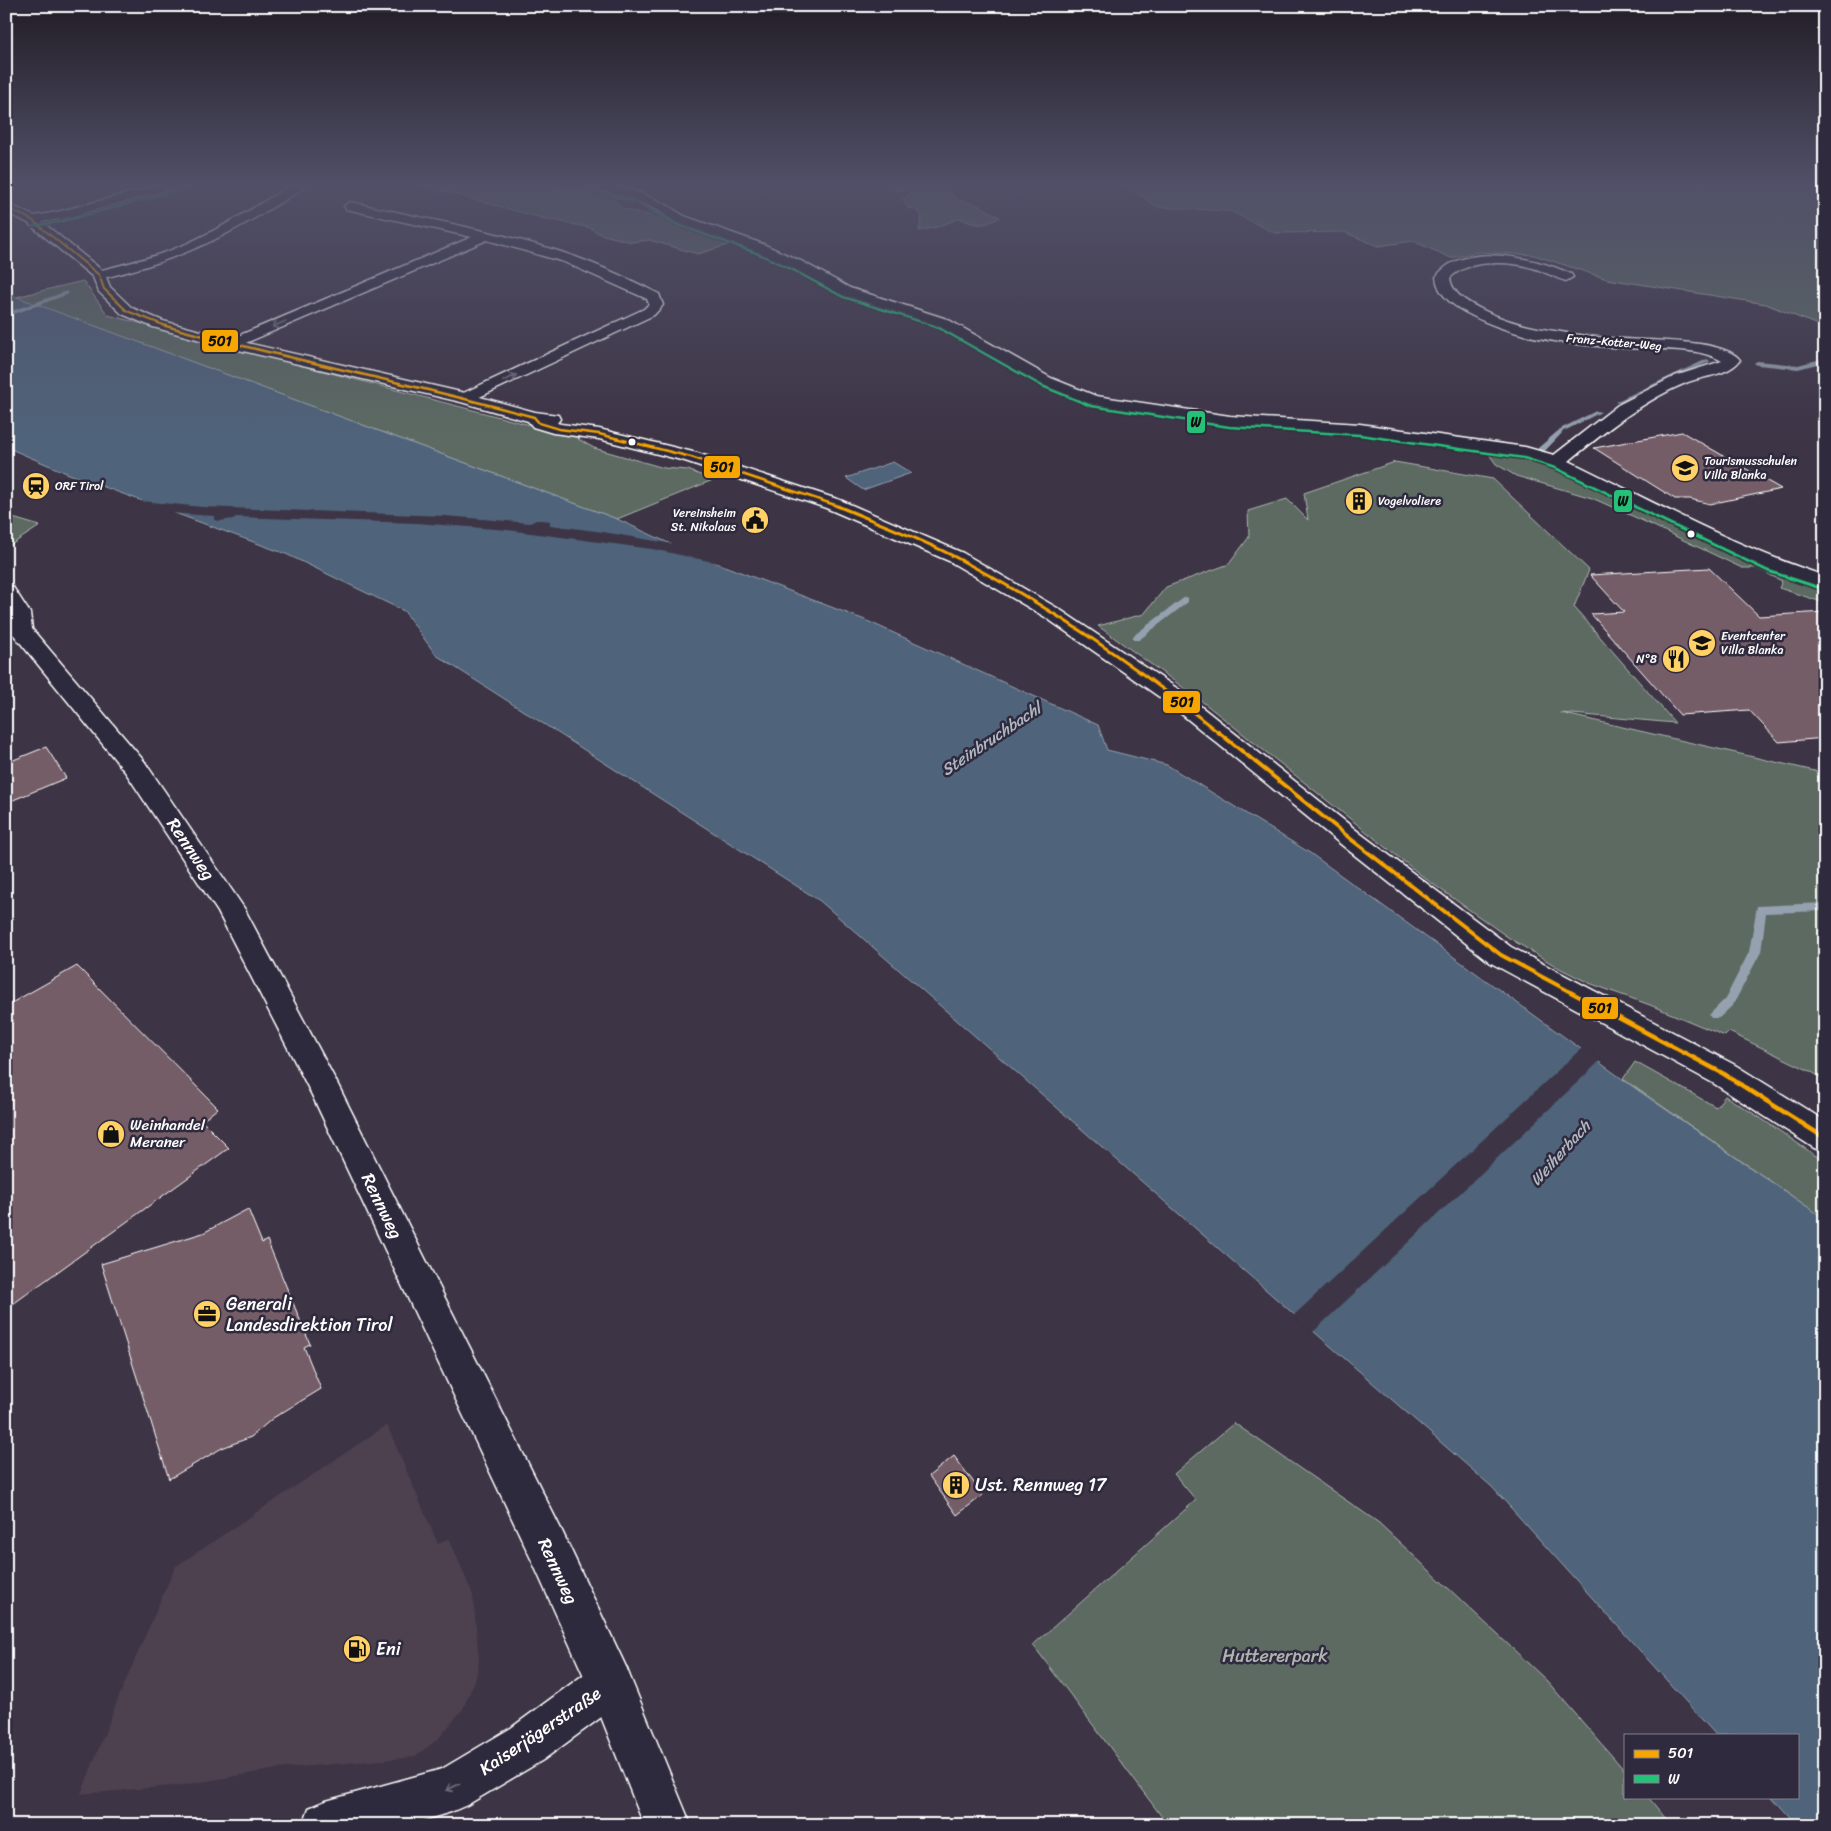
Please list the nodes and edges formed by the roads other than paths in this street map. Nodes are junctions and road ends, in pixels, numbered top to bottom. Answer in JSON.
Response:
{"nodes":[{"id":1,"x":91,"y":268,"type":"edge"},
{"id":2,"x":128,"y":268,"type":"edge"},
{"id":3,"x":408,"y":268,"type":"edge"},
{"id":4,"x":592,"y":268,"type":"edge"},
{"id":5,"x":804,"y":268,"type":"edge"},
{"id":6,"x":1449,"y":268,"type":"edge"},
{"id":7,"x":1545,"y":268,"type":"edge"},
{"id":8,"x":99,"y":275,"type":"junction"},
{"id":9,"x":1566,"y":277,"type":"dead end"},
{"id":10,"x":231,"y":344,"type":"junction"},
{"id":11,"x":466,"y":398,"type":"junction"},
{"id":12,"x":1557,"y":462,"type":"junction"},
{"id":13,"x":1825,"y":583,"type":"edge"},
{"id":14,"x":6,"y":591,"type":"edge"},
{"id":15,"x":14,"y":626,"type":"edge"},
{"id":16,"x":1825,"y":1138,"type":"edge"},
{"id":17,"x":610,"y":1683,"type":"junction"},
{"id":18,"x":326,"y":1825,"type":"edge"},
{"id":19,"x":668,"y":1825,"type":"edge"}],
"edges":[{"from":1,"to":8,"type":"street"},
{"from":2,"to":8,"type":"street"},
{"from":3,"to":10,"type":"street","one_way":true},
{"from":11,"to":4,"type":"street","one_way":true},
{"from":5,"to":12,"type":"street"},
{"from":6,"to":12,"type":"street","name":"Franz-Kotter-Weg"},
{"from":7,"to":9,"type":"street","name":"Franz-Kotter-Weg"},
{"from":8,"to":10,"type":"street"},
{"from":10,"to":11,"type":"street"},
{"from":11,"to":16,"type":"street"},
{"from":12,"to":13,"type":"street"},
{"from":14,"to":15,"type":"street","name":"Rennweg"},
{"from":15,"to":17,"type":"street","name":"Rennweg"},
{"from":17,"to":18,"type":"street","name":"Kaiserjägerstraße","one_way":true},
{"from":17,"to":19,"type":"street","name":"Rennweg"}]}
